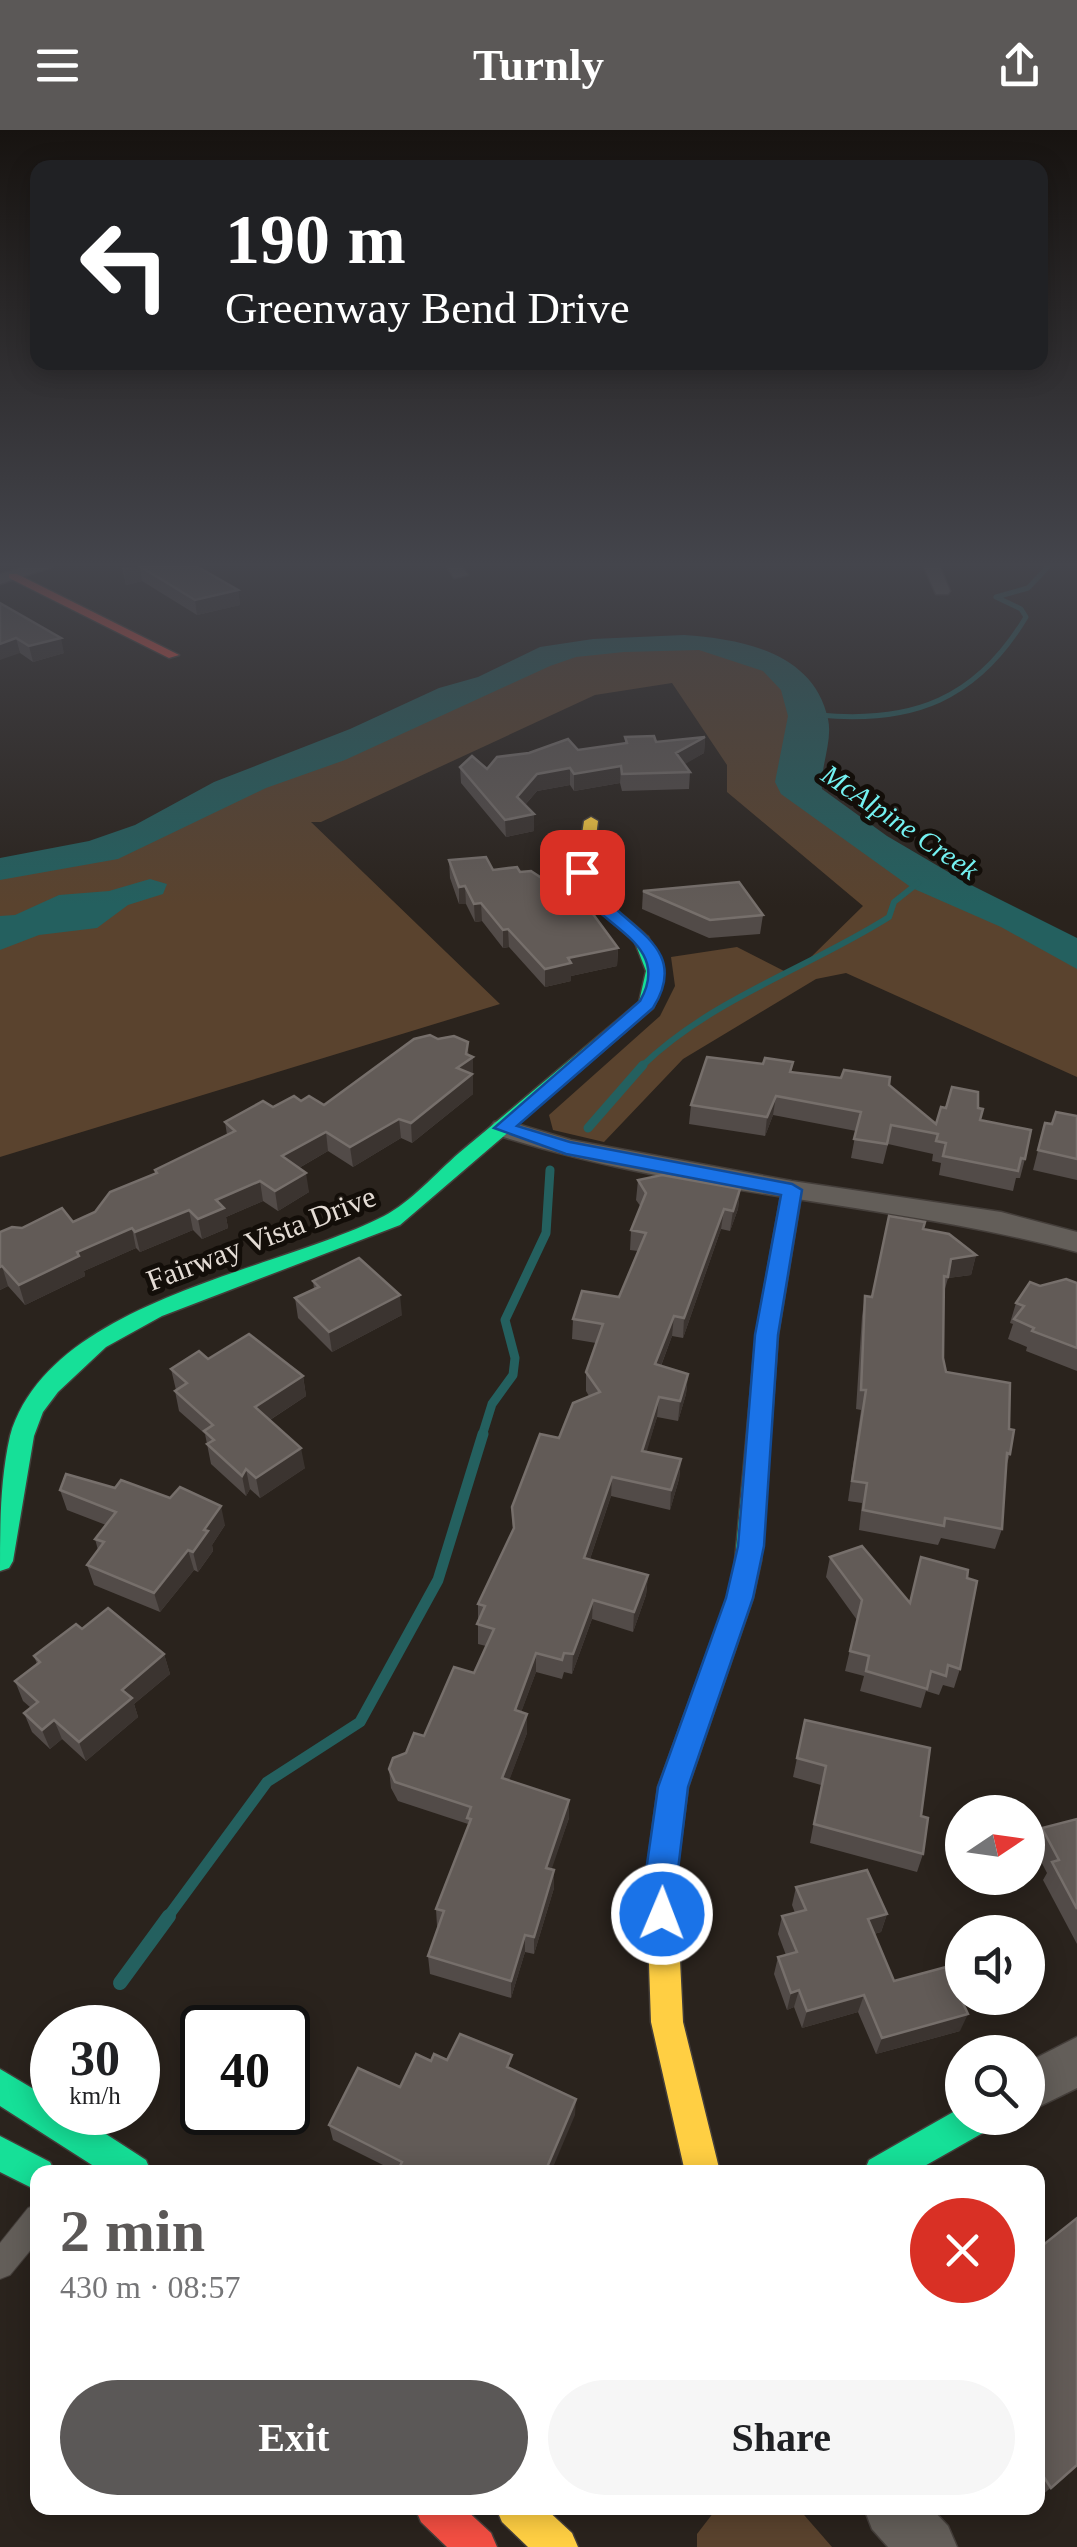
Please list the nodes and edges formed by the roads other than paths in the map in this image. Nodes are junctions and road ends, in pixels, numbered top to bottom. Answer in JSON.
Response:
{"nodes":[{"id":1,"x":591,"y":822,"type":"dead end"},
{"id":2,"x":504,"y":1128,"type":"junction"},
{"id":3,"x":792,"y":1190,"type":"junction"},
{"id":4,"x":1077,"y":1242,"type":"edge"},
{"id":5,"x":0,"y":1561,"type":"edge"},
{"id":6,"x":1077,"y":2061,"type":"edge"},
{"id":7,"x":1045,"y":2079,"type":"edge"},
{"id":8,"x":0,"y":2086,"type":"edge"},
{"id":9,"x":946,"y":2135,"type":"edge"},
{"id":10,"x":0,"y":2153,"type":"edge"},
{"id":11,"x":123,"y":2165,"type":"edge"},
{"id":12,"x":700,"y":2165,"type":"edge"},
{"id":13,"x":893,"y":2165,"type":"edge"},
{"id":14,"x":30,"y":2170,"type":"edge"},
{"id":15,"x":30,"y":2228,"type":"edge"},
{"id":16,"x":0,"y":2265,"type":"edge"},
{"id":17,"x":443,"y":2515,"type":"edge"},
{"id":18,"x":899,"y":2515,"type":"edge"},
{"id":19,"x":478,"y":2547,"type":"edge"},
{"id":20,"x":928,"y":2547,"type":"edge"}],
"edges":[{"from":1,"to":2,"type":"street","name":"Fairway Vista Drive"},
{"from":2,"to":3,"type":"street"},
{"from":2,"to":5,"type":"street","name":"Fairway Vista Drive"},
{"from":3,"to":4,"type":"street"},
{"from":3,"to":12,"type":"street"},
{"from":6,"to":7,"type":"street"},
{"from":8,"to":11,"type":"street"},
{"from":9,"to":13,"type":"street"},
{"from":10,"to":14,"type":"street"},
{"from":15,"to":16,"type":"lane"},
{"from":17,"to":19,"type":"street"},
{"from":18,"to":20,"type":"street"}]}
